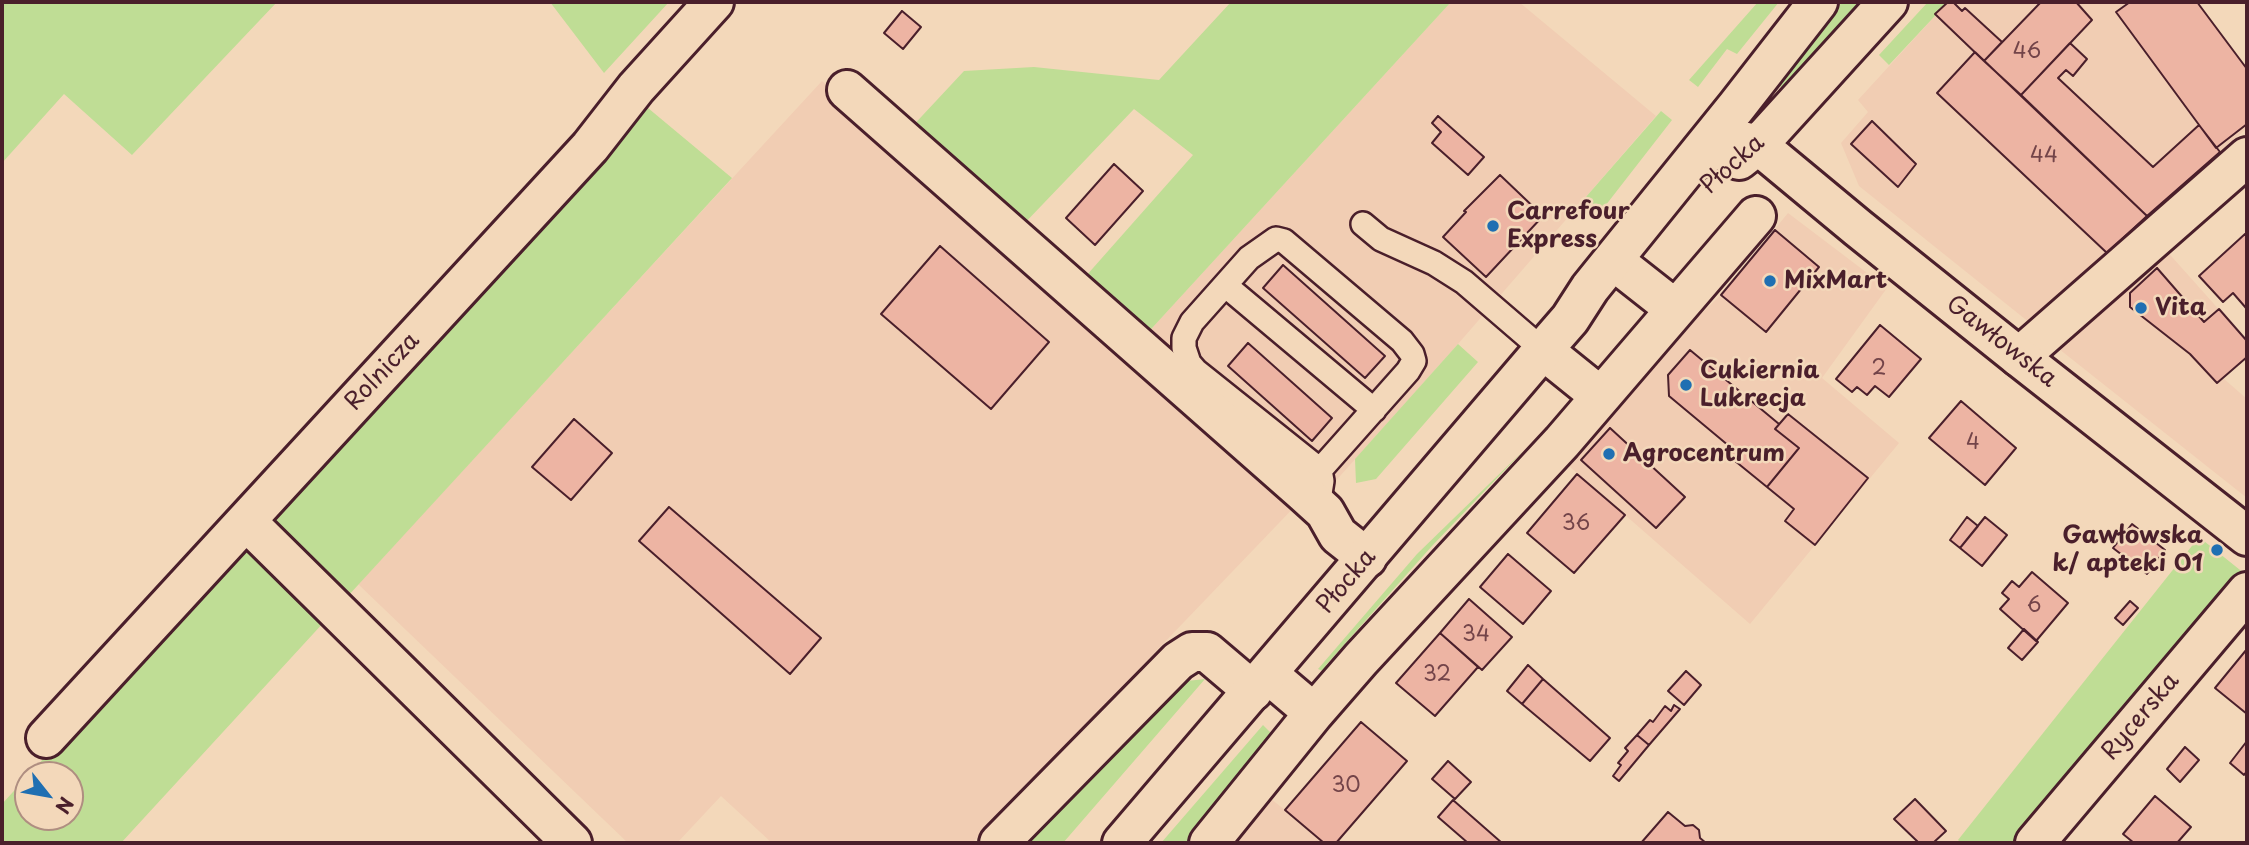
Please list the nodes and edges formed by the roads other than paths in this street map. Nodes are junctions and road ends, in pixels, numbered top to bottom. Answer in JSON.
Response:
{"nodes":[{"id":1,"x":714,"y":2,"type":"edge"},
{"id":2,"x":1818,"y":2,"type":"edge"},
{"id":3,"x":1888,"y":2,"type":"edge"},
{"id":4,"x":1781,"y":49,"type":"junction"},
{"id":5,"x":847,"y":90,"type":"dead end"},
{"id":6,"x":1758,"y":145,"type":"junction"},
{"id":7,"x":2247,"y":157,"type":"edge"},
{"id":8,"x":1690,"y":164,"type":"junction"},
{"id":9,"x":1756,"y":216,"type":"dead end"},
{"id":10,"x":1363,"y":224,"type":"dead end"},
{"id":11,"x":1628,"y":272,"type":"junction"},
{"id":12,"x":1225,"y":285,"type":"junction"},
{"id":13,"x":1675,"y":309,"type":"junction"},
{"id":14,"x":1570,"y":319,"type":"junction"},
{"id":15,"x":1544,"y":351,"type":"junction"},
{"id":16,"x":2019,"y":357,"type":"junction"},
{"id":17,"x":1600,"y":396,"type":"junction"},
{"id":18,"x":1374,"y":410,"type":"junction"},
{"id":19,"x":1319,"y":488,"type":"junction"},
{"id":20,"x":246,"y":521,"type":"junction"},
{"id":21,"x":2247,"y":536,"type":"edge"},
{"id":22,"x":1367,"y":558,"type":"junction"},
{"id":23,"x":2247,"y":592,"type":"edge"},
{"id":24,"x":1261,"y":683,"type":"junction"},
{"id":25,"x":1314,"y":713,"type":"junction"},
{"id":26,"x":46,"y":738,"type":"dead end"},
{"id":27,"x":572,"y":843,"type":"edge"},
{"id":28,"x":999,"y":843,"type":"edge"},
{"id":29,"x":1122,"y":843,"type":"edge"},
{"id":30,"x":1209,"y":843,"type":"edge"},
{"id":31,"x":2035,"y":843,"type":"edge"}],
"edges":[{"from":1,"to":20,"type":"street","name":"Rolnicza"},
{"from":2,"to":4,"type":"street","name":"Płocka"},
{"from":3,"to":6,"type":"street","name":"Płocka"},
{"from":4,"to":6,"type":"street"},
{"from":4,"to":8,"type":"street","name":"Płocka"},
{"from":5,"to":19,"type":"street"},
{"from":6,"to":8,"type":"street"},
{"from":6,"to":11,"type":"street","name":"Płocka"},
{"from":6,"to":16,"type":"street","name":"Gawłowska"},
{"from":7,"to":16,"type":"street"},
{"from":8,"to":14,"type":"street","name":"Płocka"},
{"from":9,"to":13,"type":"street"},
{"from":10,"to":15,"type":"lane"},
{"from":11,"to":13,"type":"street"},
{"from":11,"to":14,"type":"street","name":"Płocka"},
{"from":12,"to":18,"type":"lane"},
{"from":12,"to":18,"type":"lane"},
{"from":12,"to":19,"type":"lane"},
{"from":13,"to":17,"type":"street"},
{"from":14,"to":15,"type":"street","name":"Płocka"},
{"from":15,"to":17,"type":"street"},
{"from":15,"to":22,"type":"street","name":"Płocka"},
{"from":16,"to":21,"type":"street","name":"Gawłowska"},
{"from":17,"to":25,"type":"street"},
{"from":18,"to":19,"type":"lane"},
{"from":19,"to":22,"type":"street"},
{"from":20,"to":26,"type":"street","name":"Rolnicza"},
{"from":20,"to":27,"type":"street"},
{"from":22,"to":24,"type":"street","name":"Płocka"},
{"from":23,"to":31,"type":"street","name":"Rycerska"},
{"from":24,"to":25,"type":"street"},
{"from":24,"to":28,"type":"street"},
{"from":24,"to":29,"type":"street","name":"Płocka"},
{"from":25,"to":30,"type":"street"}]}
